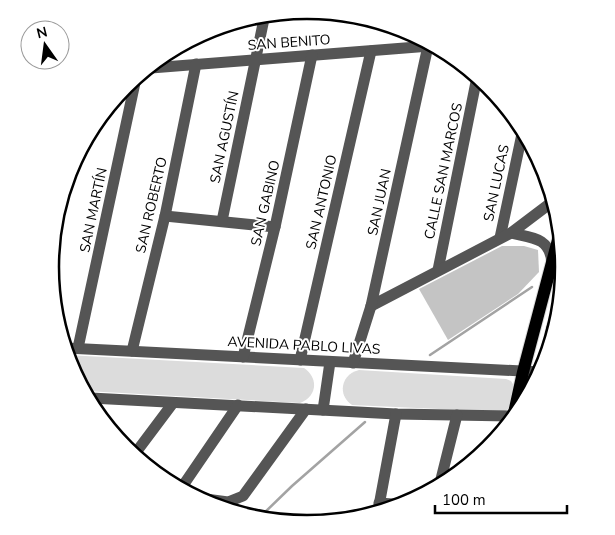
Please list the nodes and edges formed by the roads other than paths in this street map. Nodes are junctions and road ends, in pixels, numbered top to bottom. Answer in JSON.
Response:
{"nodes":[{"id":1,"x":263,"y":23,"type":"edge"},
{"id":2,"x":422,"y":47,"type":"edge"},
{"id":3,"x":428,"y":50,"type":"edge"},
{"id":4,"x":371,"y":51,"type":"junction"},
{"id":5,"x":312,"y":55,"type":"junction"},
{"id":6,"x":255,"y":60,"type":"junction"},
{"id":7,"x":196,"y":64,"type":"junction"},
{"id":8,"x":160,"y":67,"type":"edge"},
{"id":9,"x":476,"y":84,"type":"edge"},
{"id":10,"x":133,"y":91,"type":"edge"},
{"id":11,"x":521,"y":140,"type":"edge"},
{"id":12,"x":548,"y":205,"type":"edge"},
{"id":13,"x":538,"y":213,"type":"junction"},
{"id":14,"x":164,"y":216,"type":"junction"},
{"id":15,"x":222,"y":221,"type":"junction"},
{"id":16,"x":275,"y":226,"type":"junction"},
{"id":17,"x":505,"y":236,"type":"junction"},
{"id":18,"x":535,"y":238,"type":"junction"},
{"id":19,"x":556,"y":248,"type":"edge"},
{"id":20,"x":552,"y":262,"type":"junction"},
{"id":21,"x":438,"y":270,"type":"junction"},
{"id":22,"x":371,"y":306,"type":"junction"},
{"id":23,"x":72,"y":348,"type":"edge"},
{"id":24,"x":78,"y":348,"type":"junction"},
{"id":25,"x":132,"y":351,"type":"junction"},
{"id":26,"x":243,"y":357,"type":"junction"},
{"id":27,"x":300,"y":360,"type":"junction"},
{"id":28,"x":330,"y":362,"type":"junction"},
{"id":29,"x":353,"y":363,"type":"junction"},
{"id":30,"x":523,"y":372,"type":"junction"},
{"id":31,"x":533,"y":372,"type":"edge"},
{"id":32,"x":100,"y":403,"type":"edge"},
{"id":33,"x":173,"y":403,"type":"junction"},
{"id":34,"x":515,"y":404,"type":"edge"},
{"id":35,"x":238,"y":405,"type":"junction"},
{"id":36,"x":306,"y":409,"type":"junction"},
{"id":37,"x":322,"y":410,"type":"junction"},
{"id":38,"x":396,"y":414,"type":"junction"},
{"id":39,"x":508,"y":414,"type":"edge"},
{"id":40,"x":456,"y":415,"type":"junction"},
{"id":41,"x":138,"y":450,"type":"edge"},
{"id":42,"x":441,"y":477,"type":"edge"},
{"id":43,"x":184,"y":484,"type":"edge"},
{"id":44,"x":224,"y":501,"type":"edge"},
{"id":45,"x":378,"y":506,"type":"edge"}],
"edges":[{"from":1,"to":6,"type":"street","name":"SAN AGUSTÍN"},
{"from":2,"to":4,"type":"street","name":"SAN BENITO"},
{"from":3,"to":22,"type":"street","name":"SAN JUAN"},
{"from":4,"to":5,"type":"street","name":"SAN BENITO"},
{"from":4,"to":27,"type":"street","name":"SAN ANTONIO"},
{"from":5,"to":6,"type":"street","name":"SAN BENITO"},
{"from":5,"to":16,"type":"street","name":"SAN GABINO"},
{"from":6,"to":7,"type":"street","name":"SAN BENITO"},
{"from":6,"to":15,"type":"street","name":"SAN AGUSTÍN"},
{"from":7,"to":8,"type":"street","name":"SAN BENITO"},
{"from":7,"to":14,"type":"street","name":"SAN ROBERTO"},
{"from":9,"to":21,"type":"street","name":"CALLE SAN MARCOS"},
{"from":10,"to":24,"type":"street","name":"SAN MARTÍN"},
{"from":11,"to":17,"type":"street","name":"SAN LUCAS"},
{"from":12,"to":13,"type":"street"},
{"from":13,"to":17,"type":"street"},
{"from":13,"to":18,"type":"street"},
{"from":14,"to":15,"type":"street"},
{"from":14,"to":25,"type":"street","name":"SAN ROBERTO"},
{"from":15,"to":16,"type":"street"},
{"from":16,"to":26,"type":"street","name":"SAN GABINO"},
{"from":17,"to":18,"type":"street"},
{"from":17,"to":21,"type":"street"},
{"from":18,"to":20,"type":"street"},
{"from":19,"to":20,"type":"main road"},
{"from":20,"to":30,"type":"main road"},
{"from":21,"to":22,"type":"street"},
{"from":22,"to":29,"type":"street","name":"SAN JUAN"},
{"from":23,"to":24,"type":"street","name":"AVENIDA PABLO LIVAS"},
{"from":24,"to":25,"type":"street","name":"AVENIDA PABLO LIVAS"},
{"from":25,"to":26,"type":"street","name":"AVENIDA PABLO LIVAS"},
{"from":26,"to":27,"type":"street","name":"AVENIDA PABLO LIVAS"},
{"from":27,"to":28,"type":"street","name":"AVENIDA PABLO LIVAS"},
{"from":28,"to":29,"type":"street","name":"AVENIDA PABLO LIVAS"},
{"from":28,"to":37,"type":"street"},
{"from":29,"to":30,"type":"street","name":"AVENIDA PABLO LIVAS"},
{"from":30,"to":31,"type":"street","name":"AVENIDA PABLO LIVAS"},
{"from":30,"to":34,"type":"main road"},
{"from":32,"to":33,"type":"street"},
{"from":33,"to":35,"type":"street"},
{"from":33,"to":41,"type":"street"},
{"from":35,"to":36,"type":"street"},
{"from":35,"to":43,"type":"street"},
{"from":36,"to":37,"type":"street"},
{"from":36,"to":44,"type":"street"},
{"from":37,"to":38,"type":"street"},
{"from":38,"to":40,"type":"street"},
{"from":38,"to":45,"type":"street"},
{"from":39,"to":40,"type":"street"},
{"from":40,"to":42,"type":"street"}]}
